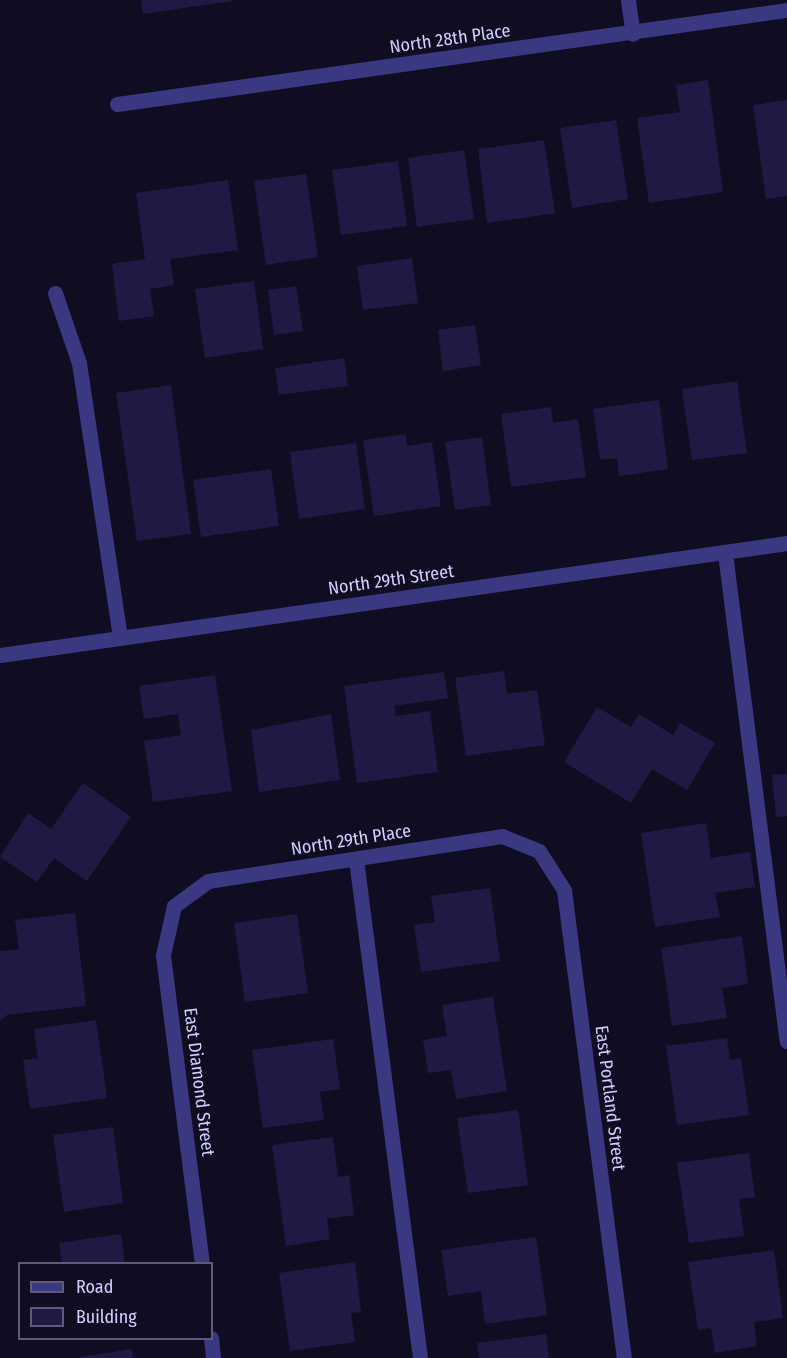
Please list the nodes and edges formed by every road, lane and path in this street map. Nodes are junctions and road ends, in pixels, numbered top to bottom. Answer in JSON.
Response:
{"nodes":[{"id":1,"x":628,"y":0,"type":"edge"},
{"id":2,"x":787,"y":10,"type":"edge"},
{"id":3,"x":633,"y":34,"type":"junction"},
{"id":4,"x":117,"y":104,"type":"dead end"},
{"id":5,"x":55,"y":293,"type":"dead end"},
{"id":6,"x":787,"y":543,"type":"edge"},
{"id":7,"x":725,"y":553,"type":"junction"},
{"id":8,"x":120,"y":638,"type":"junction"},
{"id":9,"x":0,"y":655,"type":"edge"},
{"id":10,"x":539,"y":851,"type":"joint"},
{"id":11,"x":356,"y":859,"type":"junction"},
{"id":12,"x":174,"y":906,"type":"joint"},
{"id":13,"x":787,"y":1041,"type":"edge"},
{"id":14,"x":202,"y":1262,"type":"edge"},
{"id":15,"x":211,"y":1340,"type":"edge"},
{"id":16,"x":213,"y":1358,"type":"edge"},
{"id":17,"x":420,"y":1358,"type":"edge"},
{"id":18,"x":624,"y":1358,"type":"edge"}],
"edges":[{"from":1,"to":3,"type":"street"},
{"from":2,"to":3,"type":"street","name":"North 28th Place"},
{"from":3,"to":4,"type":"street","name":"North 28th Place"},
{"from":5,"to":8,"type":"street"},
{"from":6,"to":7,"type":"street","name":"North 29th Street"},
{"from":7,"to":8,"type":"street","name":"North 29th Street"},
{"from":7,"to":13,"type":"street"},
{"from":8,"to":9,"type":"street","name":"North 29th Street"},
{"from":10,"to":11,"type":"street","name":"North 29th Place"},
{"from":10,"to":18,"type":"street","name":"East Portland Street"},
{"from":11,"to":12,"type":"street","name":"North 29th Place"},
{"from":11,"to":17,"type":"street"},
{"from":12,"to":14,"type":"street","name":"East Diamond Street"},
{"from":15,"to":16,"type":"street"}]}
